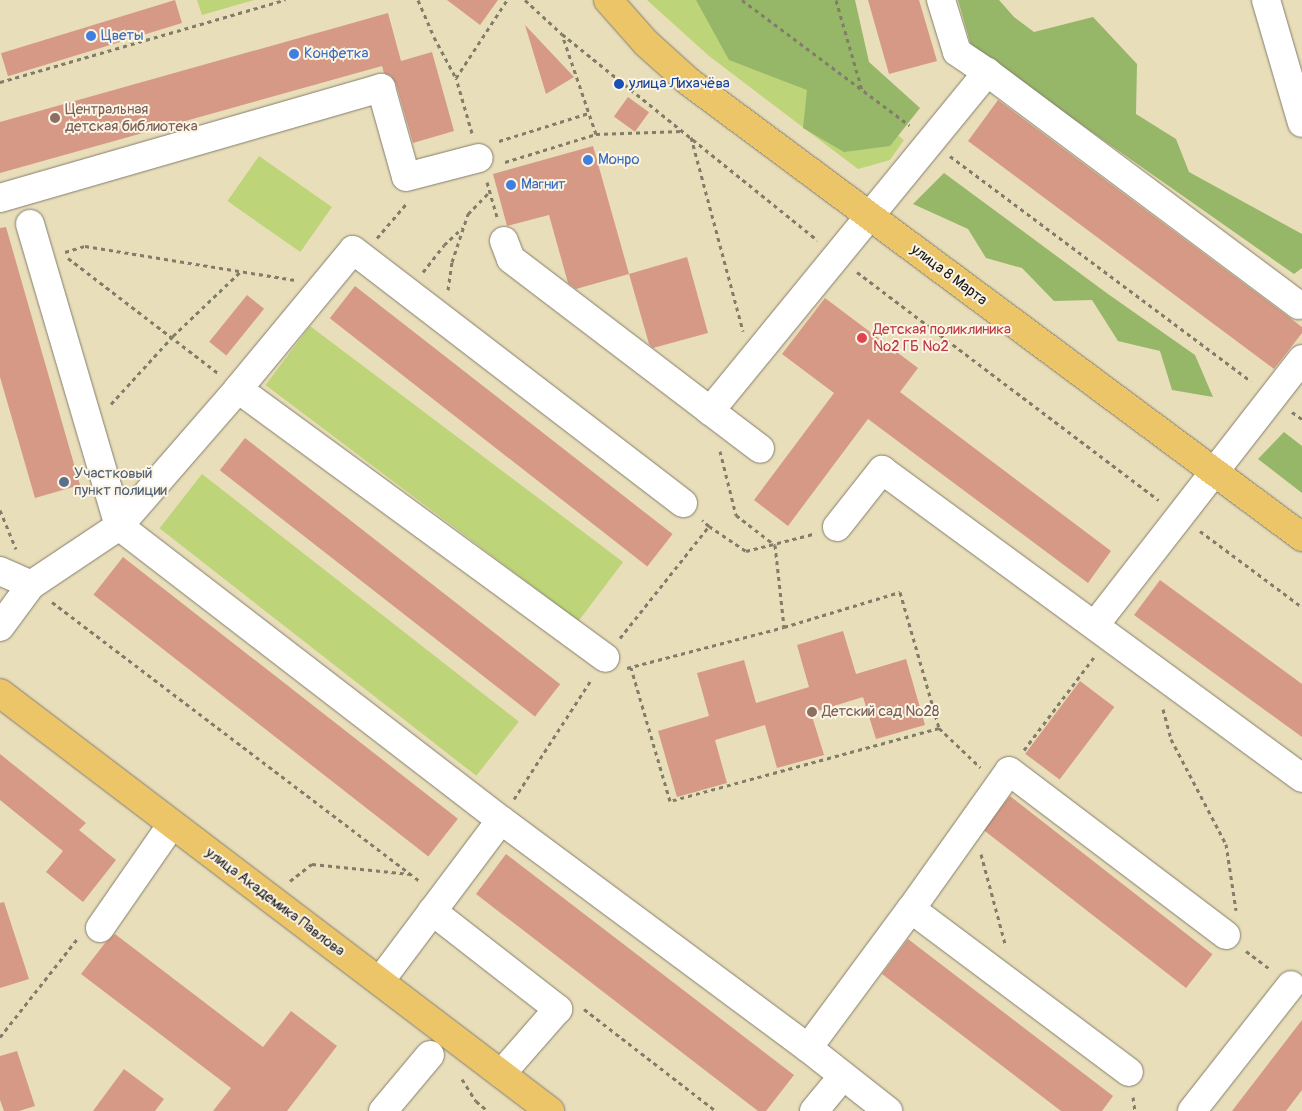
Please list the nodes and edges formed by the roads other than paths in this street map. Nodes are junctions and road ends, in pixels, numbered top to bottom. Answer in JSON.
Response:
{"nodes":[{"id":1,"x":608,"y":0,"type":"edge"},
{"id":2,"x":941,"y":0,"type":"edge"},
{"id":3,"x":1266,"y":0,"type":"edge"},
{"id":4,"x":987,"y":72,"type":"junction"},
{"id":5,"x":1302,"y":123,"type":"edge"},
{"id":6,"x":480,"y":158,"type":"road end"},
{"id":7,"x":0,"y":198,"type":"edge"},
{"id":8,"x":869,"y":216,"type":"junction"},
{"id":9,"x":30,"y":224,"type":"dead end"},
{"id":10,"x":504,"y":241,"type":"road end"},
{"id":11,"x":1298,"y":305,"type":"dead end"},
{"id":12,"x":1302,"y":359,"type":"edge"},
{"id":13,"x":238,"y":389,"type":"junction"},
{"id":14,"x":710,"y":411,"type":"junction"},
{"id":15,"x":760,"y":449,"type":"dead end"},
{"id":16,"x":1213,"y":471,"type":"junction"},
{"id":17,"x":683,"y":503,"type":"road end"},
{"id":18,"x":120,"y":526,"type":"junction"},
{"id":19,"x":837,"y":527,"type":"road end"},
{"id":20,"x":1302,"y":537,"type":"edge"},
{"id":21,"x":0,"y":571,"type":"edge"},
{"id":22,"x":31,"y":585,"type":"junction"},
{"id":23,"x":0,"y":627,"type":"edge"},
{"id":24,"x":1102,"y":630,"type":"junction"},
{"id":25,"x":604,"y":658,"type":"road end"},
{"id":26,"x":0,"y":693,"type":"edge"},
{"id":27,"x":1302,"y":778,"type":"edge"},
{"id":28,"x":501,"y":820,"type":"junction"},
{"id":29,"x":172,"y":824,"type":"junction"},
{"id":30,"x":437,"y":905,"type":"junction"},
{"id":31,"x":911,"y":909,"type":"junction"},
{"id":32,"x":1232,"y":927,"type":"road end"},
{"id":33,"x":100,"y":928,"type":"road end"},
{"id":34,"x":380,"y":981,"type":"junction"},
{"id":35,"x":1291,"y":985,"type":"road end"},
{"id":36,"x":808,"y":1048,"type":"junction"},
{"id":37,"x":430,"y":1055,"type":"dead end"},
{"id":38,"x":1129,"y":1072,"type":"dead end"},
{"id":39,"x":501,"y":1074,"type":"junction"},
{"id":40,"x":842,"y":1076,"type":"junction"},
{"id":41,"x":383,"y":1111,"type":"edge"},
{"id":42,"x":550,"y":1111,"type":"edge"},
{"id":43,"x":814,"y":1111,"type":"edge"},
{"id":44,"x":888,"y":1111,"type":"edge"},
{"id":45,"x":1192,"y":1111,"type":"edge"}],
"edges":[{"from":1,"to":8,"type":"main road","name":"улица 8 Марта"},
{"from":2,"to":4,"type":"street"},
{"from":3,"to":5,"type":"street"},
{"from":4,"to":8,"type":"street"},
{"from":4,"to":11,"type":"street"},
{"from":6,"to":7,"type":"street"},
{"from":8,"to":14,"type":"street"},
{"from":8,"to":16,"type":"main road","name":"улица 8 Марта"},
{"from":9,"to":18,"type":"street"},
{"from":10,"to":14,"type":"street"},
{"from":12,"to":16,"type":"street"},
{"from":13,"to":17,"type":"street"},
{"from":13,"to":18,"type":"street"},
{"from":13,"to":25,"type":"street"},
{"from":14,"to":15,"type":"street"},
{"from":16,"to":20,"type":"main road","name":"улица 8 Марта"},
{"from":16,"to":24,"type":"street"},
{"from":18,"to":22,"type":"street"},
{"from":18,"to":28,"type":"street"},
{"from":19,"to":24,"type":"street"},
{"from":21,"to":22,"type":"street"},
{"from":22,"to":23,"type":"street"},
{"from":24,"to":27,"type":"street"},
{"from":26,"to":29,"type":"main road","name":"улица Академика Павлова"},
{"from":28,"to":30,"type":"street"},
{"from":28,"to":36,"type":"street"},
{"from":29,"to":33,"type":"street"},
{"from":29,"to":34,"type":"main road","name":"улица Академика Павлова"},
{"from":30,"to":34,"type":"street"},
{"from":30,"to":39,"type":"street"},
{"from":31,"to":32,"type":"street"},
{"from":31,"to":36,"type":"street"},
{"from":31,"to":38,"type":"street"},
{"from":34,"to":39,"type":"main road","name":"улица Академика Павлова"},
{"from":35,"to":45,"type":"street"},
{"from":36,"to":40,"type":"street"},
{"from":37,"to":41,"type":"street"},
{"from":39,"to":42,"type":"main road","name":"улица Академика Павлова"},
{"from":40,"to":43,"type":"street"},
{"from":40,"to":44,"type":"street"}]}
